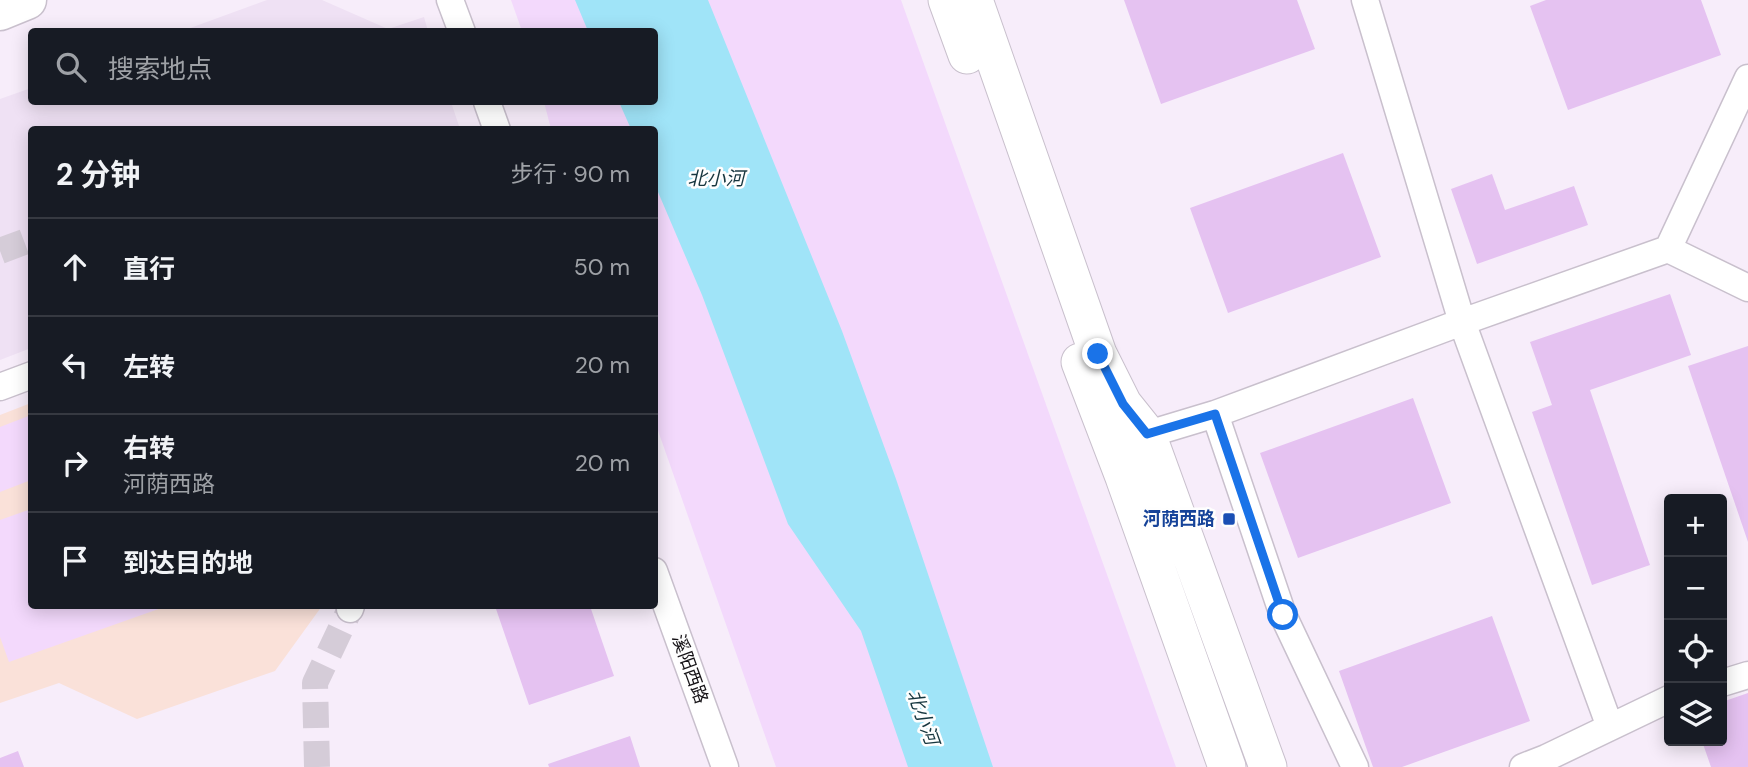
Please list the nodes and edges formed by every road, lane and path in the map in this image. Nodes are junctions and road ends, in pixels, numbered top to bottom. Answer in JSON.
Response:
{"nodes":[{"id":1,"x":27,"y":0,"type":"edge"},
{"id":2,"x":450,"y":0,"type":"edge"},
{"id":3,"x":947,"y":0,"type":"edge"},
{"id":4,"x":974,"y":0,"type":"edge"},
{"id":5,"x":1365,"y":0,"type":"edge"},
{"id":6,"x":0,"y":10,"type":"edge"},
{"id":7,"x":460,"y":28,"type":"edge"},
{"id":8,"x":1748,"y":78,"type":"edge"},
{"id":9,"x":488,"y":105,"type":"edge"},
{"id":10,"x":496,"y":126,"type":"edge"},
{"id":11,"x":1668,"y":249,"type":"junction"},
{"id":12,"x":1748,"y":288,"type":"edge"},
{"id":13,"x":1462,"y":322,"type":"junction"},
{"id":14,"x":28,"y":376,"type":"edge"},
{"id":15,"x":0,"y":387,"type":"edge"},
{"id":16,"x":1215,"y":414,"type":"junction"},
{"id":17,"x":1147,"y":434,"type":"junction"},
{"id":18,"x":1111,"y":447,"type":"junction"},
{"id":19,"x":658,"y":582,"type":"edge"},
{"id":20,"x":1748,"y":675,"type":"edge"},
{"id":21,"x":1727,"y":681,"type":"edge"},
{"id":22,"x":1664,"y":701,"type":"edge"},
{"id":23,"x":1610,"y":727,"type":"junction"},
{"id":24,"x":724,"y":767,"type":"edge"},
{"id":25,"x":1227,"y":767,"type":"edge"},
{"id":26,"x":1268,"y":767,"type":"edge"},
{"id":27,"x":1355,"y":767,"type":"edge"},
{"id":28,"x":1523,"y":767,"type":"edge"}],
"edges":[{"from":1,"to":6,"type":"main road"},
{"from":2,"to":7,"type":"street"},
{"from":3,"to":18,"type":"street"},
{"from":4,"to":17,"type":"street"},
{"from":5,"to":13,"type":"street"},
{"from":8,"to":11,"type":"street"},
{"from":9,"to":10,"type":"street"},
{"from":11,"to":12,"type":"street"},
{"from":11,"to":13,"type":"street"},
{"from":13,"to":16,"type":"street"},
{"from":13,"to":23,"type":"street"},
{"from":14,"to":15,"type":"street"},
{"from":16,"to":17,"type":"street"},
{"from":16,"to":27,"type":"street"},
{"from":17,"to":18,"type":"street"},
{"from":17,"to":26,"type":"street"},
{"from":18,"to":25,"type":"street"},
{"from":19,"to":24,"type":"street","name":"溪阳西路"},
{"from":20,"to":21,"type":"street"},
{"from":22,"to":23,"type":"street"},
{"from":23,"to":28,"type":"street"}]}
